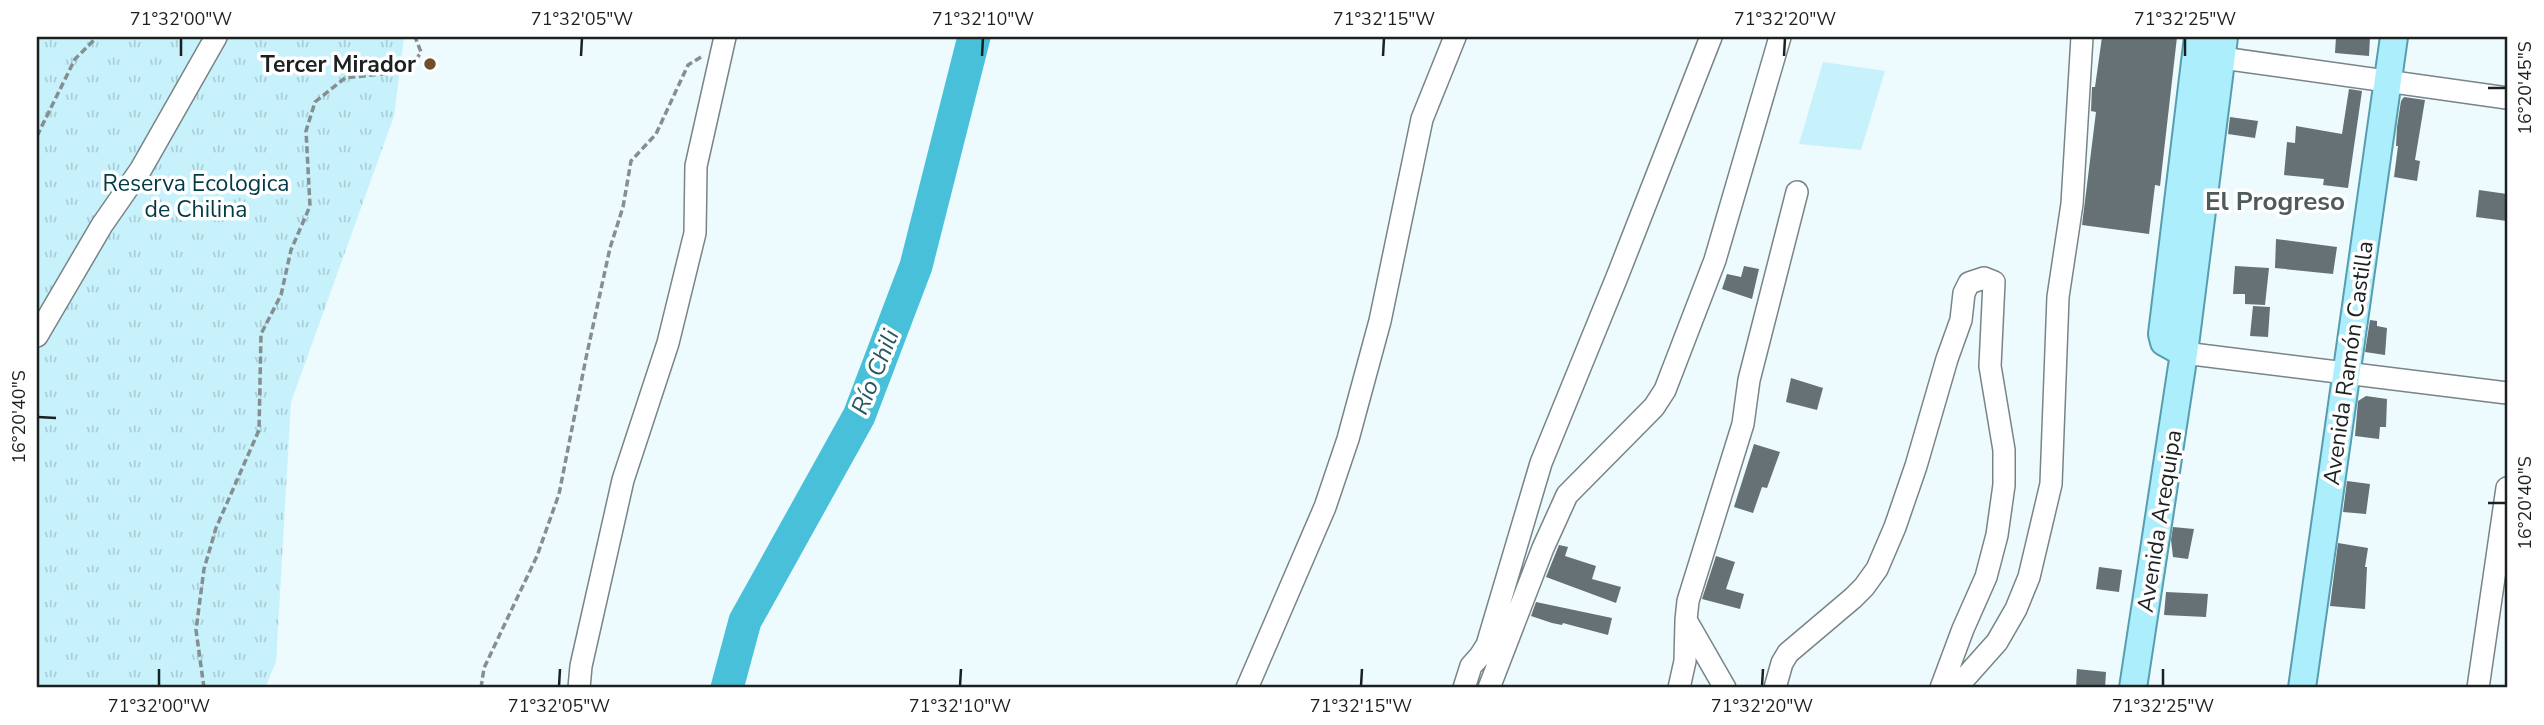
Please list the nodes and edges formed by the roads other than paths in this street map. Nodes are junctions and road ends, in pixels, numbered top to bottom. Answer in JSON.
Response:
{"nodes":[{"id":1,"x":216,"y":37,"type":"edge"},
{"id":2,"x":1455,"y":37,"type":"edge"},
{"id":3,"x":1711,"y":37,"type":"edge"},
{"id":4,"x":1780,"y":37,"type":"edge"},
{"id":5,"x":2082,"y":37,"type":"edge"},
{"id":6,"x":2394,"y":37,"type":"edge"},
{"id":7,"x":724,"y":40,"type":"edge"},
{"id":8,"x":2210,"y":46,"type":"edge"},
{"id":9,"x":2388,"y":81,"type":"junction"},
{"id":10,"x":2507,"y":98,"type":"edge"},
{"id":11,"x":1797,"y":192,"type":"dead end"},
{"id":12,"x":37,"y":336,"type":"edge"},
{"id":13,"x":2184,"y":353,"type":"junction"},
{"id":14,"x":2347,"y":371,"type":"junction"},
{"id":15,"x":2507,"y":393,"type":"edge"},
{"id":16,"x":2507,"y":488,"type":"edge"},
{"id":17,"x":1686,"y":620,"type":"junction"},
{"id":18,"x":579,"y":688,"type":"edge"},
{"id":19,"x":1247,"y":688,"type":"edge"},
{"id":20,"x":1464,"y":688,"type":"edge"},
{"id":21,"x":1489,"y":688,"type":"edge"},
{"id":22,"x":1679,"y":688,"type":"edge"},
{"id":23,"x":1725,"y":688,"type":"edge"},
{"id":24,"x":1775,"y":688,"type":"edge"},
{"id":25,"x":1941,"y":688,"type":"edge"},
{"id":26,"x":1956,"y":688,"type":"edge"},
{"id":27,"x":2133,"y":688,"type":"edge"},
{"id":28,"x":2302,"y":688,"type":"edge"},
{"id":29,"x":2478,"y":688,"type":"edge"}],
"edges":[{"from":1,"to":12,"type":"street"},
{"from":2,"to":19,"type":"street"},
{"from":3,"to":20,"type":"street"},
{"from":4,"to":21,"type":"street"},
{"from":5,"to":26,"type":"street"},
{"from":6,"to":9,"type":"main road","name":"Avenida Ramón Castilla"},
{"from":7,"to":18,"type":"street"},
{"from":8,"to":9,"type":"street"},
{"from":8,"to":13,"type":"main road","name":"Avenida Arequipa"},
{"from":9,"to":10,"type":"street"},
{"from":9,"to":14,"type":"main road","name":"Avenida Ramón Castilla"},
{"from":11,"to":17,"type":"street"},
{"from":13,"to":14,"type":"street"},
{"from":13,"to":27,"type":"main road","name":"Avenida Arequipa"},
{"from":14,"to":15,"type":"street"},
{"from":14,"to":28,"type":"main road","name":"Avenida Ramón Castilla"},
{"from":16,"to":29,"type":"street"},
{"from":17,"to":22,"type":"street"},
{"from":17,"to":23,"type":"street"},
{"from":24,"to":25,"type":"street"}]}
